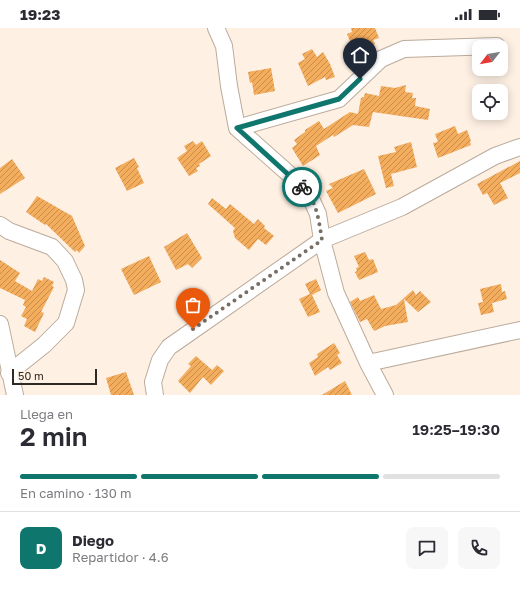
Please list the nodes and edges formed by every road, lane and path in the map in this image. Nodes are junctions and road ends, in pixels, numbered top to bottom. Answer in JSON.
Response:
{"nodes":[{"id":1,"x":216,"y":28,"type":"edge"},
{"id":2,"x":472,"y":47,"type":"edge"},
{"id":3,"x":237,"y":128,"type":"junction"},
{"id":4,"x":520,"y":147,"type":"edge"},
{"id":5,"x":0,"y":225,"type":"edge"},
{"id":6,"x":322,"y":240,"type":"junction"},
{"id":7,"x":0,"y":324,"type":"edge"},
{"id":8,"x":520,"y":330,"type":"edge"},
{"id":9,"x":368,"y":364,"type":"junction"},
{"id":10,"x":9,"y":373,"type":"junction"},
{"id":11,"x":15,"y":395,"type":"edge"},
{"id":12,"x":155,"y":395,"type":"edge"},
{"id":13,"x":385,"y":395,"type":"edge"}],
"edges":[{"from":1,"to":3,"type":"street"},
{"from":2,"to":3,"type":"street"},
{"from":3,"to":6,"type":"street"},
{"from":4,"to":6,"type":"street"},
{"from":5,"to":10,"type":"street"},
{"from":6,"to":9,"type":"street"},
{"from":6,"to":12,"type":"street"},
{"from":7,"to":10,"type":"street"},
{"from":8,"to":9,"type":"street"},
{"from":9,"to":13,"type":"street"},
{"from":10,"to":11,"type":"street"}]}
